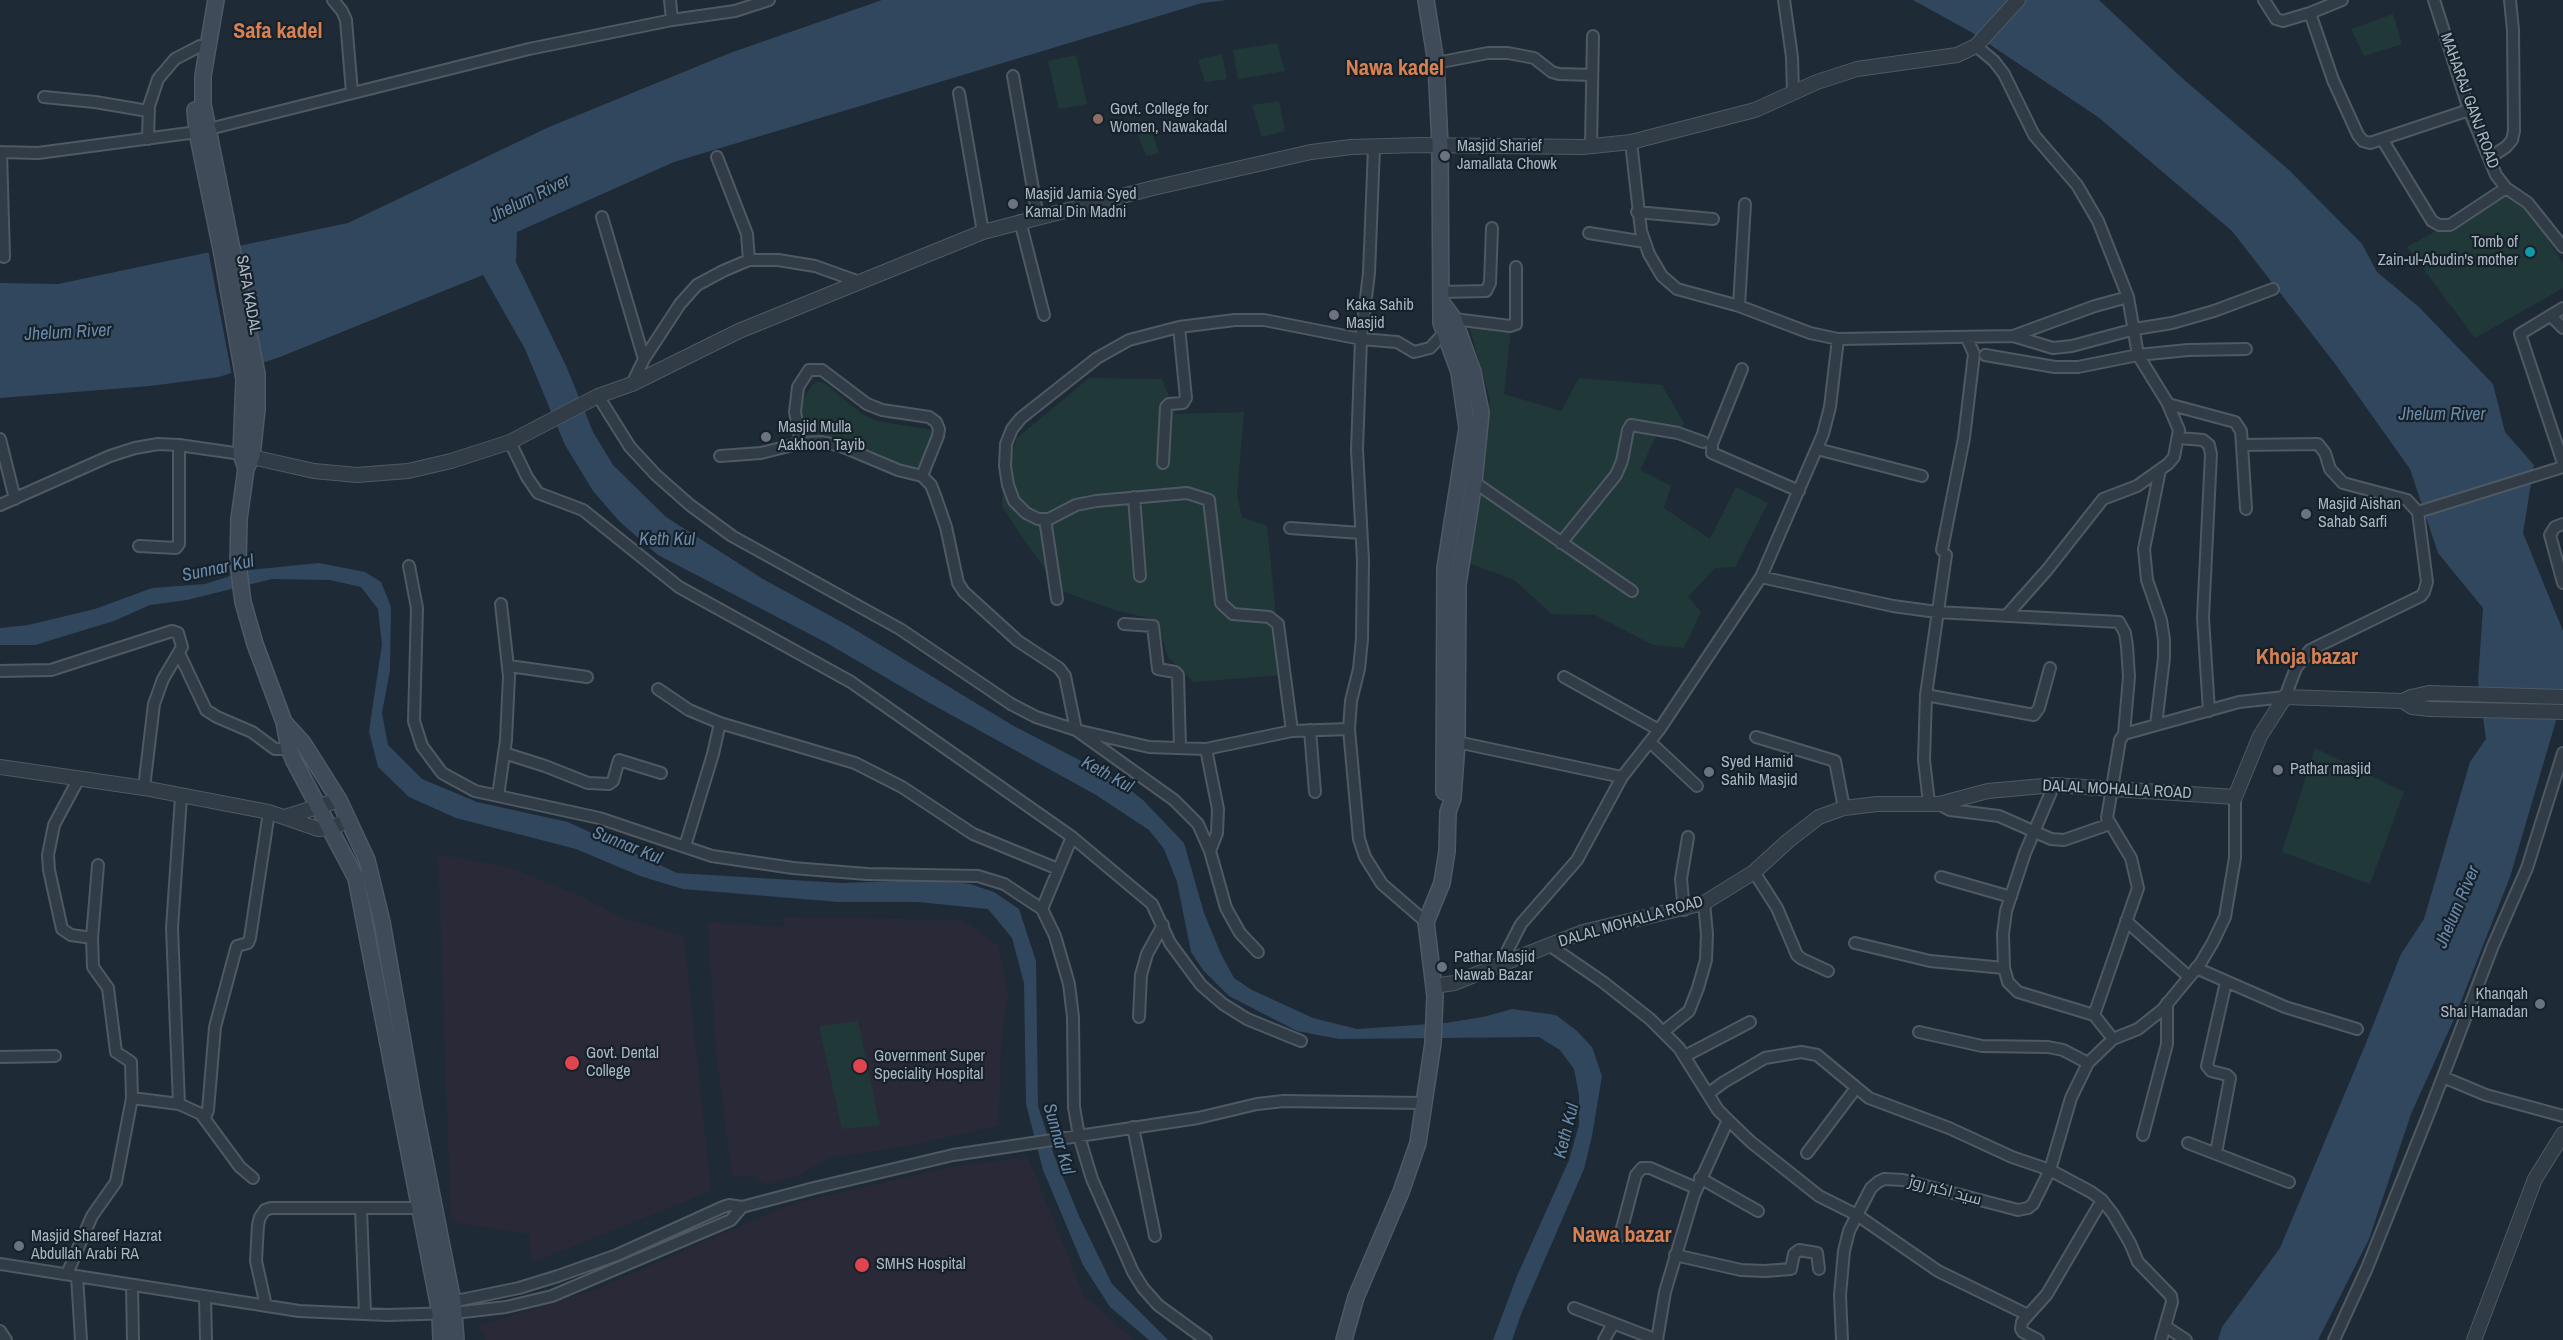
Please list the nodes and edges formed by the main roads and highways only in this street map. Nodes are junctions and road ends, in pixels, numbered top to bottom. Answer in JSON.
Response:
{"nodes":[{"id":1,"x":208,"y":0,"type":"edge"},
{"id":2,"x":216,"y":0,"type":"edge"},
{"id":3,"x":1426,"y":0,"type":"edge"},
{"id":4,"x":202,"y":131,"type":"junction"},
{"id":5,"x":1442,"y":298,"type":"junction"},
{"id":6,"x":285,"y":722,"type":"junction"},
{"id":7,"x":1448,"y":812,"type":"junction"},
{"id":8,"x":449,"y":1316,"type":"edge"},
{"id":9,"x":441,"y":1340,"type":"edge"},
{"id":10,"x":465,"y":1340,"type":"edge"},
{"id":11,"x":1344,"y":1340,"type":"edge"}],
"edges":[{"from":1,"to":4,"type":"main road"},
{"from":2,"to":4,"type":"main road"},
{"from":3,"to":5,"type":"main road"},
{"from":4,"to":6,"type":"main road","name":"SAFA KADAL"},
{"from":5,"to":7,"type":"main road"},
{"from":5,"to":7,"type":"main road"},
{"from":6,"to":8,"type":"main road"},
{"from":6,"to":8,"type":"main road"},
{"from":7,"to":11,"type":"main road"},
{"from":8,"to":9,"type":"main road"},
{"from":8,"to":10,"type":"main road"}]}
